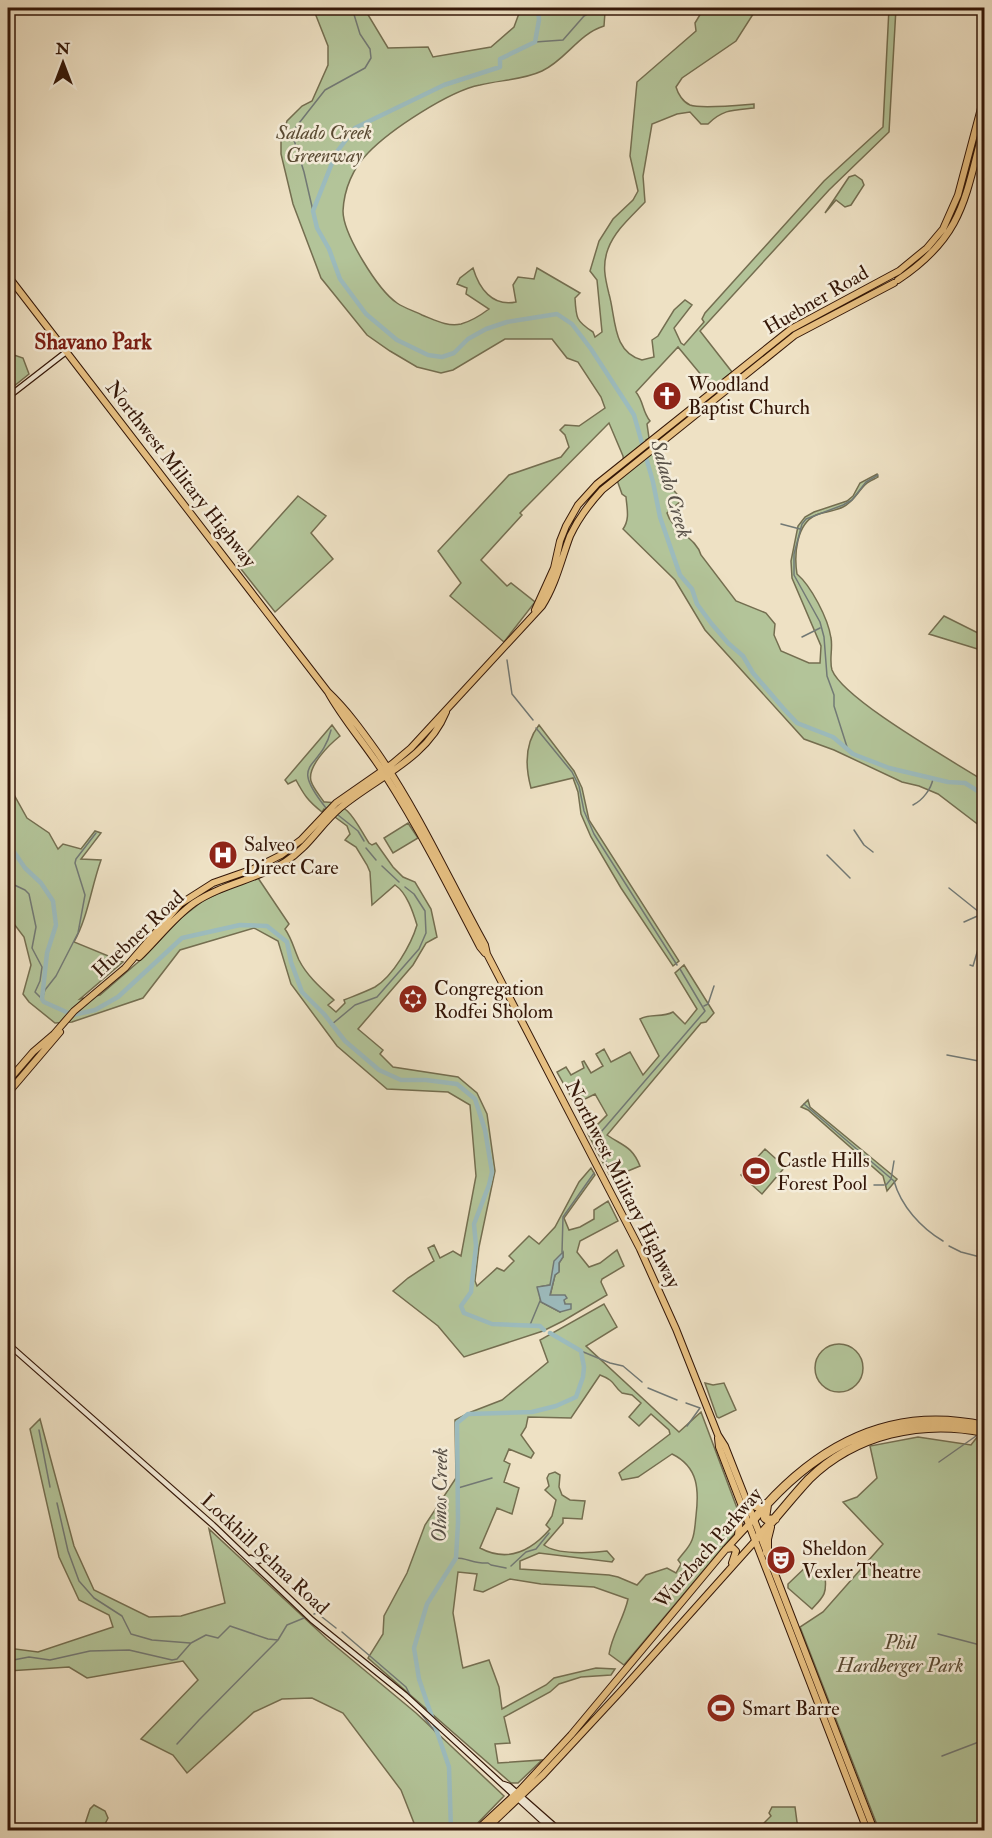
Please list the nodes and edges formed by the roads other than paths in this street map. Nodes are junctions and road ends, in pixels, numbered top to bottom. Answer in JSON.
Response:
{"nodes":[{"id":1,"x":984,"y":97,"type":"edge"},
{"id":2,"x":984,"y":127,"type":"edge"},
{"id":3,"x":973,"y":140,"type":"junction"},
{"id":4,"x":980,"y":142,"type":"junction"},
{"id":5,"x":8,"y":276,"type":"edge"},
{"id":6,"x":66,"y":352,"type":"junction"},
{"id":7,"x":709,"y":393,"type":"junction"},
{"id":8,"x":8,"y":397,"type":"edge"},
{"id":9,"x":711,"y":402,"type":"junction"},
{"id":10,"x":663,"y":430,"type":"junction"},
{"id":11,"x":668,"y":436,"type":"junction"},
{"id":12,"x":622,"y":469,"type":"junction"},
{"id":13,"x":386,"y":772,"type":"junction"},
{"id":14,"x":367,"y":780,"type":"junction"},
{"id":15,"x":331,"y":807,"type":"junction"},
{"id":16,"x":327,"y":822,"type":"junction"},
{"id":17,"x":312,"y":828,"type":"junction"},
{"id":18,"x":318,"y":832,"type":"junction"},
{"id":19,"x":106,"y":986,"type":"junction"},
{"id":20,"x":65,"y":1023,"type":"junction"},
{"id":21,"x":8,"y":1082,"type":"edge"},
{"id":22,"x":8,"y":1094,"type":"edge"},
{"id":23,"x":8,"y":1344,"type":"edge"},
{"id":24,"x":984,"y":1426,"type":"edge"},
{"id":25,"x":984,"y":1432,"type":"edge"},
{"id":26,"x":717,"y":1435,"type":"junction"},
{"id":27,"x":726,"y":1466,"type":"junction"},
{"id":28,"x":736,"y":1474,"type":"junction"},
{"id":29,"x":744,"y":1503,"type":"junction"},
{"id":30,"x":768,"y":1503,"type":"junction"},
{"id":31,"x":773,"y":1521,"type":"junction"},
{"id":32,"x":751,"y":1522,"type":"junction"},
{"id":33,"x":738,"y":1536,"type":"junction"},
{"id":34,"x":758,"y":1538,"type":"junction"},
{"id":35,"x":726,"y":1549,"type":"junction"},
{"id":36,"x":246,"y":1555,"type":"junction"},
{"id":37,"x":764,"y":1555,"type":"junction"},
{"id":38,"x":738,"y":1559,"type":"junction"},
{"id":39,"x":730,"y":1568,"type":"junction"},
{"id":40,"x":268,"y":1576,"type":"junction"},
{"id":41,"x":506,"y":1785,"type":"junction"},
{"id":42,"x":528,"y":1786,"type":"junction"},
{"id":43,"x":517,"y":1796,"type":"junction"},
{"id":44,"x":527,"y":1804,"type":"junction"},
{"id":45,"x":509,"y":1806,"type":"junction"},
{"id":46,"x":546,"y":1822,"type":"junction"},
{"id":47,"x":481,"y":1830,"type":"edge"},
{"id":48,"x":552,"y":1830,"type":"edge"},
{"id":49,"x":559,"y":1830,"type":"edge"},
{"id":50,"x":867,"y":1830,"type":"edge"},
{"id":51,"x":874,"y":1830,"type":"edge"}],
"edges":[{"from":1,"to":3,"type":"main road","name":"Huebner Road"},
{"from":2,"to":4,"type":"main road","name":"Huebner Road"},
{"from":3,"to":4,"type":"main road"},
{"from":3,"to":7,"type":"main road","name":"Huebner Road"},
{"from":4,"to":9,"type":"main road","name":"Huebner Road"},
{"from":5,"to":6,"type":"main road","name":"Northwest Military Highway"},
{"from":6,"to":8,"type":"main road"},
{"from":6,"to":13,"type":"main road","name":"Northwest Military Highway"},
{"from":7,"to":9,"type":"main road"},
{"from":7,"to":10,"type":"main road","name":"Huebner Road"},
{"from":9,"to":11,"type":"main road","name":"Huebner Road"},
{"from":10,"to":11,"type":"main road"},
{"from":10,"to":12,"type":"main road","name":"Huebner Road"},
{"from":11,"to":12,"type":"main road","name":"Huebner Road"},
{"from":12,"to":13,"type":"main road","name":"Huebner Road"},
{"from":13,"to":14,"type":"main road","name":"Huebner Road"},
{"from":13,"to":16,"type":"main road","name":"Huebner Road"},
{"from":13,"to":26,"type":"main road","name":"Northwest Military Highway"},
{"from":14,"to":15,"type":"main road","name":"Huebner Road"},
{"from":14,"to":16,"type":"main road"},
{"from":15,"to":17,"type":"main road","name":"Huebner Road"},
{"from":15,"to":18,"type":"main road"},
{"from":16,"to":18,"type":"main road","name":"Huebner Road"},
{"from":17,"to":18,"type":"main road"},
{"from":17,"to":19,"type":"main road","name":"Huebner Road"},
{"from":18,"to":19,"type":"main road","name":"Huebner Road"},
{"from":19,"to":20,"type":"main road","name":"Huebner Road"},
{"from":20,"to":21,"type":"main road","name":"Huebner Road"},
{"from":20,"to":22,"type":"main road","name":"Huebner Road"},
{"from":23,"to":36,"type":"main road","name":"Lockhill Selma Road"},
{"from":24,"to":30,"type":"highway","name":"Wurzbach Parkway"},
{"from":25,"to":31,"type":"highway","name":"Wurzbach Parkway"},
{"from":26,"to":27,"type":"main road","name":"Northwest Military Highway"},
{"from":26,"to":28,"type":"main road","name":"Northwest Military Highway"},
{"from":27,"to":28,"type":"main road"},
{"from":27,"to":29,"type":"main road","name":"Northwest Military Highway"},
{"from":28,"to":29,"type":"main road","name":"Northwest Military Highway"},
{"from":29,"to":30,"type":"highway"},
{"from":29,"to":32,"type":"main road","name":"Northwest Military Highway"},
{"from":29,"to":33,"type":"main road"},
{"from":30,"to":31,"type":"highway"},
{"from":30,"to":32,"type":"highway","name":"Wurzbach Parkway"},
{"from":31,"to":34,"type":"highway","name":"Wurzbach Parkway"},
{"from":31,"to":37,"type":"highway"},
{"from":32,"to":33,"type":"main road","name":"Wurzbach Parkway"},
{"from":32,"to":34,"type":"main road","name":"Northwest Military Highway"},
{"from":33,"to":35,"type":"main road","name":"Wurzbach Parkway"},
{"from":34,"to":37,"type":"main road","name":"Northwest Military Highway"},
{"from":34,"to":38,"type":"main road","name":"Wurzbach Parkway"},
{"from":35,"to":39,"type":"main road"},
{"from":35,"to":42,"type":"main road","name":"Wurzbach Parkway"},
{"from":36,"to":40,"type":"main road","name":"Lockhill Selma Road"},
{"from":36,"to":40,"type":"main road"},
{"from":37,"to":38,"type":"main road"},
{"from":37,"to":50,"type":"main road","name":"Northwest Military Highway"},
{"from":37,"to":51,"type":"main road","name":"Northwest Military Highway"},
{"from":38,"to":39,"type":"main road","name":"Wurzbach Parkway"},
{"from":39,"to":42,"type":"main road","name":"Wurzbach Parkway"},
{"from":40,"to":41,"type":"main road","name":"Lockhill Selma Road"},
{"from":41,"to":42,"type":"main road"},
{"from":41,"to":43,"type":"main road","name":"Lockhill Selma Road"},
{"from":42,"to":43,"type":"main road","name":"Wurzbach Parkway"},
{"from":42,"to":44,"type":"main road"},
{"from":43,"to":44,"type":"main road","name":"Lockhill Selma Road"},
{"from":43,"to":45,"type":"main road"},
{"from":43,"to":47,"type":"main road"},
{"from":44,"to":45,"type":"main road"},
{"from":44,"to":46,"type":"main road","name":"Lockhill Selma Road"},
{"from":45,"to":47,"type":"main road"},
{"from":46,"to":48,"type":"main road","name":"Lockhill Selma Road"},
{"from":46,"to":49,"type":"main road","name":"Lockhill Selma Road"}]}
